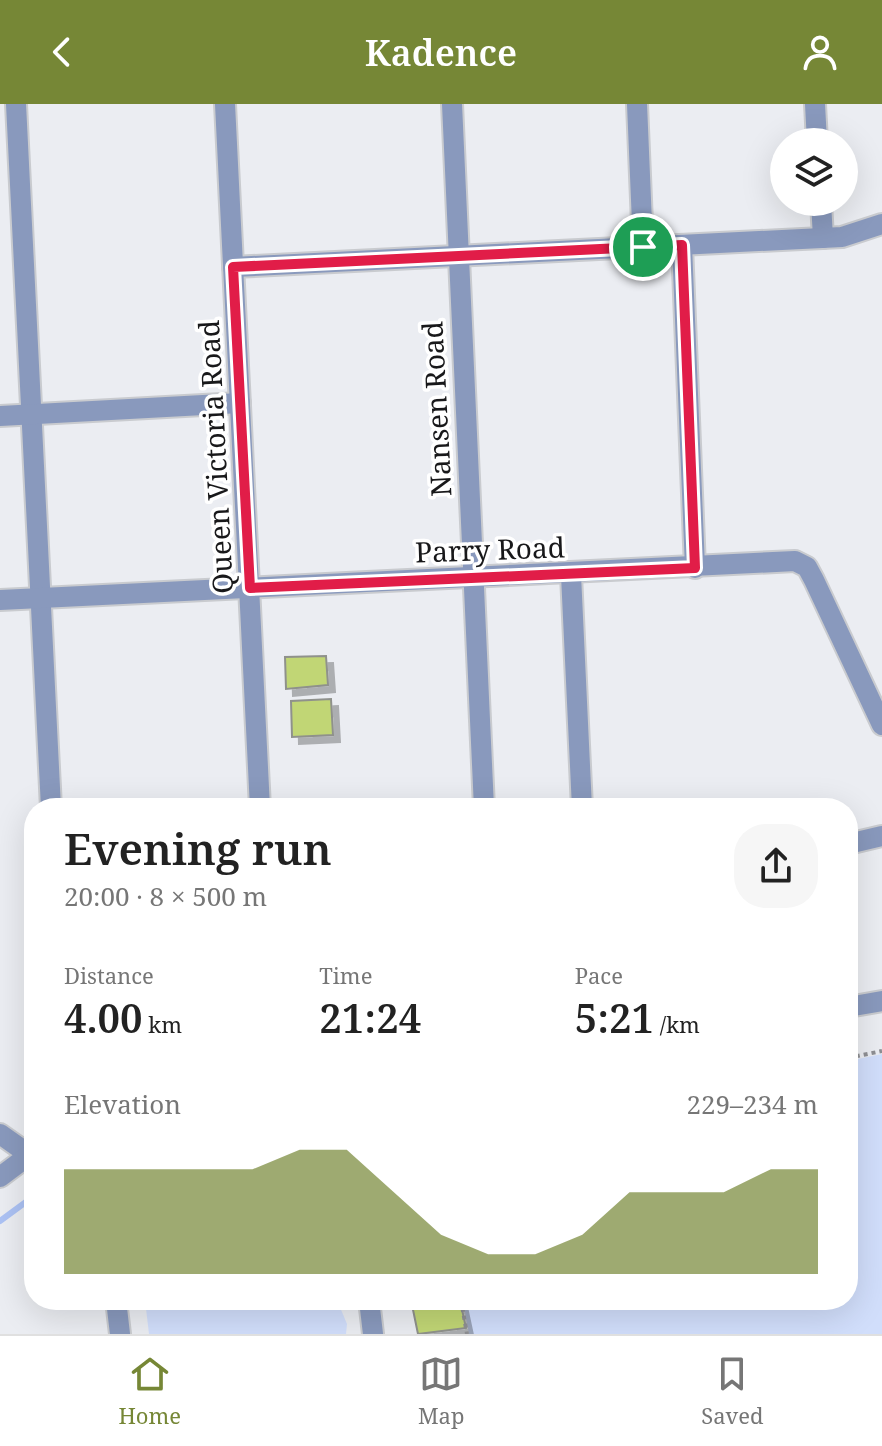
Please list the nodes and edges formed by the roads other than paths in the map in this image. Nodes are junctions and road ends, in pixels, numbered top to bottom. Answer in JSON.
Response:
{"nodes":[{"id":1,"x":16,"y":104,"type":"edge"},
{"id":2,"x":225,"y":104,"type":"edge"},
{"id":3,"x":452,"y":104,"type":"edge"},
{"id":4,"x":637,"y":104,"type":"edge"},
{"id":5,"x":815,"y":104,"type":"edge"},
{"id":6,"x":816,"y":128,"type":"edge"},
{"id":7,"x":822,"y":216,"type":"edge"},
{"id":8,"x":882,"y":224,"type":"edge"},
{"id":9,"x":823,"y":238,"type":"junction"},
{"id":10,"x":682,"y":245,"type":"junction"},
{"id":11,"x":643,"y":247,"type":"junction"},
{"id":12,"x":457,"y":256,"type":"junction"},
{"id":13,"x":233,"y":267,"type":"junction"},
{"id":14,"x":240,"y":403,"type":"junction"},
{"id":15,"x":31,"y":415,"type":"junction"},
{"id":16,"x":0,"y":416,"type":"edge"},
{"id":17,"x":695,"y":568,"type":"junction"},
{"id":18,"x":571,"y":575,"type":"junction"},
{"id":19,"x":472,"y":578,"type":"junction"},
{"id":20,"x":250,"y":588,"type":"junction"},
{"id":21,"x":42,"y":598,"type":"junction"},
{"id":22,"x":0,"y":600,"type":"edge"},
{"id":23,"x":882,"y":725,"type":"edge"},
{"id":24,"x":51,"y":798,"type":"edge"},
{"id":25,"x":260,"y":798,"type":"edge"},
{"id":26,"x":483,"y":798,"type":"edge"},
{"id":27,"x":582,"y":798,"type":"edge"},
{"id":28,"x":882,"y":836,"type":"edge"},
{"id":29,"x":858,"y":842,"type":"edge"},
{"id":30,"x":882,"y":1001,"type":"edge"},
{"id":31,"x":858,"y":1005,"type":"edge"},
{"id":32,"x":0,"y":1134,"type":"edge"},
{"id":33,"x":24,"y":1152,"type":"edge"},
{"id":34,"x":24,"y":1162,"type":"edge"},
{"id":35,"x":0,"y":1177,"type":"edge"},
{"id":36,"x":117,"y":1310,"type":"edge"},
{"id":37,"x":370,"y":1310,"type":"edge"},
{"id":38,"x":120,"y":1334,"type":"edge"},
{"id":39,"x":373,"y":1334,"type":"edge"}],
"edges":[{"from":1,"to":15,"type":"street"},
{"from":2,"to":13,"type":"street","name":"Queen Victoria Road"},
{"from":3,"to":12,"type":"street","name":"Nansen Road"},
{"from":4,"to":11,"type":"street"},
{"from":5,"to":6,"type":"street"},
{"from":7,"to":9,"type":"street"},
{"from":8,"to":9,"type":"street"},
{"from":9,"to":10,"type":"street"},
{"from":10,"to":11,"type":"street"},
{"from":10,"to":17,"type":"street"},
{"from":11,"to":12,"type":"street"},
{"from":12,"to":13,"type":"street"},
{"from":12,"to":19,"type":"street","name":"Nansen Road"},
{"from":13,"to":14,"type":"street","name":"Queen Victoria Road"},
{"from":14,"to":15,"type":"street"},
{"from":14,"to":20,"type":"street","name":"Queen Victoria Road"},
{"from":15,"to":16,"type":"street"},
{"from":15,"to":21,"type":"street"},
{"from":17,"to":18,"type":"street","name":"Parry Road"},
{"from":17,"to":23,"type":"street","name":"Parry Road"},
{"from":18,"to":19,"type":"street","name":"Parry Road"},
{"from":18,"to":27,"type":"street"},
{"from":19,"to":20,"type":"street","name":"Parry Road"},
{"from":19,"to":26,"type":"street","name":"Nansen Road"},
{"from":20,"to":21,"type":"street","name":"Parry Road"},
{"from":20,"to":25,"type":"street","name":"Queen Victoria Road"},
{"from":21,"to":22,"type":"street","name":"Parry Road"},
{"from":21,"to":24,"type":"street"},
{"from":28,"to":29,"type":"street"},
{"from":30,"to":31,"type":"street"},
{"from":32,"to":33,"type":"street"},
{"from":34,"to":35,"type":"street"},
{"from":36,"to":38,"type":"street"},
{"from":37,"to":39,"type":"street"}]}
